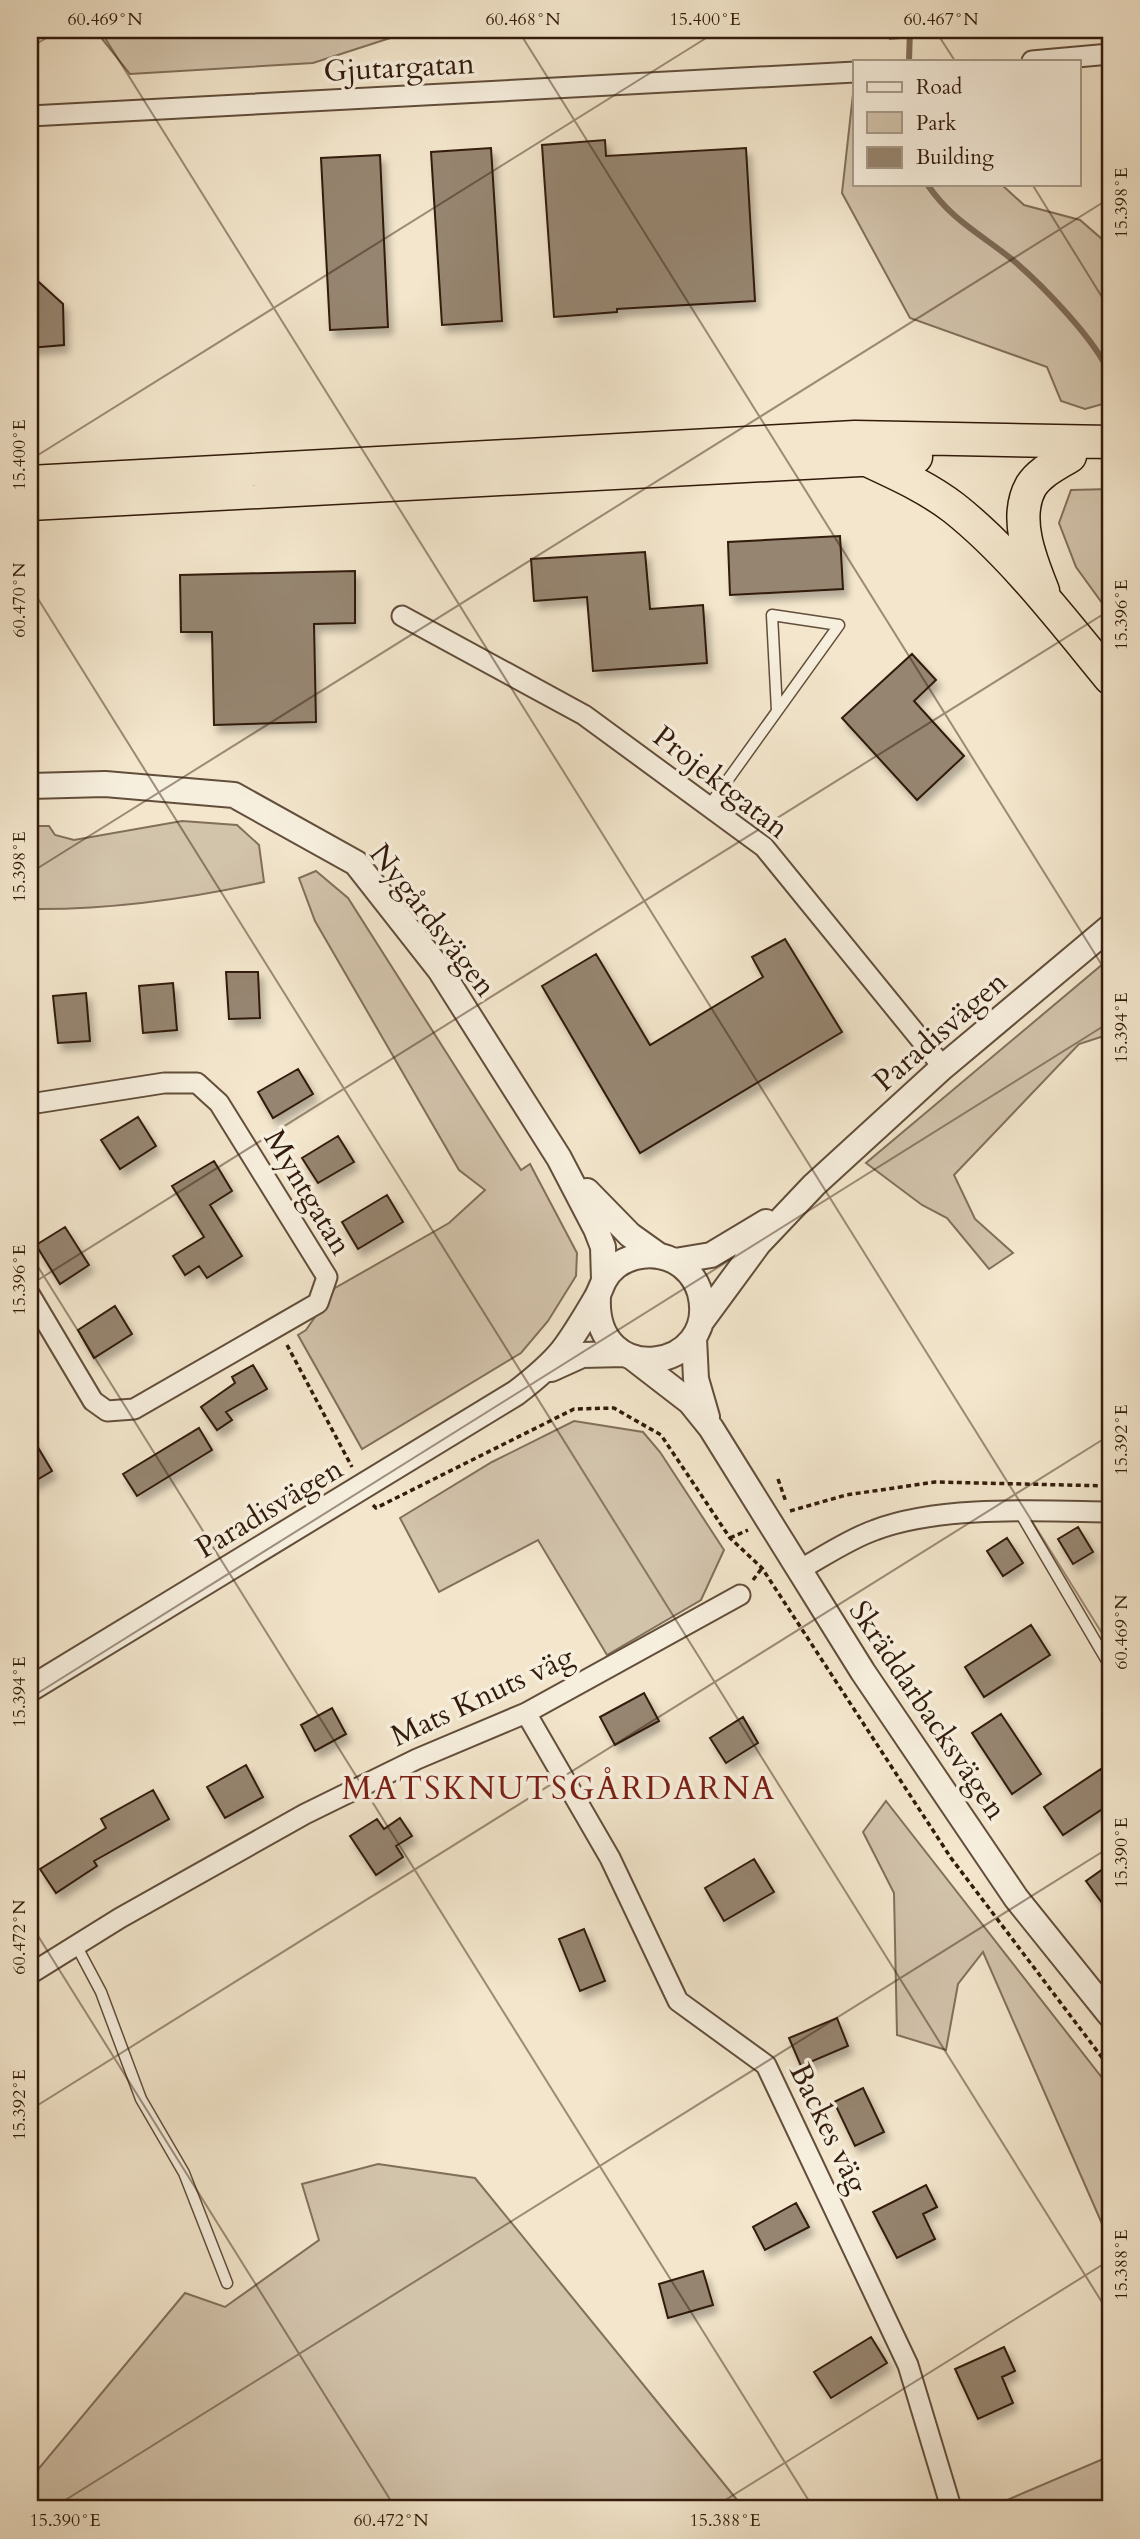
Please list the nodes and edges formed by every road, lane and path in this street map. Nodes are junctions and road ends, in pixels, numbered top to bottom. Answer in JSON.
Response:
{"nodes":[{"id":1,"x":1110,"y":54,"type":"edge"},
{"id":2,"x":1043,"y":60,"type":"edge"},
{"id":3,"x":853,"y":72,"type":"edge"},
{"id":4,"x":30,"y":116,"type":"edge"},
{"id":5,"x":1110,"y":442,"type":"edge"},
{"id":6,"x":1070,"y":456,"type":"junction"},
{"id":7,"x":1110,"y":458,"type":"edge"},
{"id":8,"x":865,"y":459,"type":"junction"},
{"id":9,"x":30,"y":482,"type":"edge"},
{"id":10,"x":30,"y":504,"type":"edge"},
{"id":11,"x":1047,"y":602,"type":"junction"},
{"id":12,"x":402,"y":616,"type":"dead end"},
{"id":13,"x":1110,"y":678,"type":"edge"},
{"id":14,"x":777,"y":711,"type":"junction"},
{"id":15,"x":30,"y":786,"type":"edge"},
{"id":16,"x":709,"y":806,"type":"junction"},
{"id":17,"x":1110,"y":927,"type":"edge"},
{"id":18,"x":943,"y":1067,"type":"junction"},
{"id":19,"x":30,"y":1104,"type":"edge"},
{"id":20,"x":559,"y":1158,"type":"junction"},
{"id":21,"x":814,"y":1185,"type":"junction"},
{"id":22,"x":666,"y":1258,"type":"junction"},
{"id":23,"x":601,"y":1288,"type":"junction"},
{"id":24,"x":30,"y":1295,"type":"edge"},
{"id":25,"x":697,"y":1330,"type":"junction"},
{"id":26,"x":628,"y":1356,"type":"junction"},
{"id":27,"x":538,"y":1376,"type":"junction"},
{"id":28,"x":711,"y":1428,"type":"junction"},
{"id":29,"x":778,"y":1479,"type":"dead end"},
{"id":30,"x":1110,"y":1486,"type":"edge"},
{"id":31,"x":846,"y":1495,"type":"dead end"},
{"id":32,"x":789,"y":1511,"type":"dead end"},
{"id":33,"x":1018,"y":1511,"type":"junction"},
{"id":34,"x":1110,"y":1512,"type":"edge"},
{"id":35,"x":799,"y":1570,"type":"junction"},
{"id":36,"x":740,"y":1595,"type":"dead end"},
{"id":37,"x":1110,"y":1666,"type":"edge"},
{"id":38,"x":30,"y":1689,"type":"edge"},
{"id":39,"x":526,"y":1713,"type":"junction"},
{"id":40,"x":76,"y":1945,"type":"junction"},
{"id":41,"x":30,"y":1974,"type":"edge"},
{"id":42,"x":1110,"y":2015,"type":"edge"},
{"id":43,"x":227,"y":2283,"type":"dead end"},
{"id":44,"x":950,"y":2504,"type":"dead end"}],
"edges":[{"from":1,"to":2,"type":"street"},
{"from":3,"to":4,"type":"street","name":"Gjutargatan"},
{"from":5,"to":9,"type":"highway"},
{"from":6,"to":7,"type":"highway"},
{"from":6,"to":8,"type":"highway"},
{"from":6,"to":11,"type":"highway"},
{"from":8,"to":10,"type":"highway"},
{"from":8,"to":11,"type":"highway"},
{"from":11,"to":13,"type":"highway"},
{"from":12,"to":16,"type":"street","name":"Projektgatan"},
{"from":14,"to":14,"type":"lane"},
{"from":14,"to":16,"type":"lane"},
{"from":15,"to":20,"type":"street","name":"Nygårdsvägen"},
{"from":16,"to":18,"type":"street","name":"Projektgatan"},
{"from":17,"to":18,"type":"street","name":"Paradisvägen"},
{"from":18,"to":21,"type":"street","name":"Paradisvägen"},
{"from":19,"to":24,"type":"street","name":"Myntgatan"},
{"from":20,"to":22,"type":"street","name":"Nygårdsvägen"},
{"from":20,"to":23,"type":"street","name":"Nygårdsvägen"},
{"from":21,"to":22,"type":"street","name":"Paradisvägen"},
{"from":21,"to":25,"type":"street","name":"Paradisvägen"},
{"from":22,"to":23,"type":"street"},
{"from":22,"to":25,"type":"street"},
{"from":23,"to":26,"type":"street"},
{"from":23,"to":27,"type":"street","name":"Paradisvägen"},
{"from":25,"to":26,"type":"street"},
{"from":25,"to":28,"type":"street","name":"Skräddarbacksvägen"},
{"from":26,"to":27,"type":"street","name":"Paradisvägen"},
{"from":26,"to":28,"type":"street","name":"Skräddarbacksvägen"},
{"from":27,"to":38,"type":"street","name":"Paradisvägen"},
{"from":28,"to":35,"type":"street","name":"Skräddarbacksvägen"},
{"from":29,"to":32,"type":"path"},
{"from":30,"to":31,"type":"path"},
{"from":33,"to":34,"type":"street"},
{"from":33,"to":35,"type":"street"},
{"from":33,"to":37,"type":"lane"},
{"from":35,"to":42,"type":"street","name":"Skräddarbacksvägen"},
{"from":36,"to":39,"type":"street","name":"Mats Knuts väg"},
{"from":39,"to":40,"type":"street","name":"Mats Knuts väg"},
{"from":39,"to":44,"type":"street","name":"Backes väg"},
{"from":40,"to":41,"type":"street","name":"Mats Knuts väg"},
{"from":40,"to":43,"type":"lane"}]}
